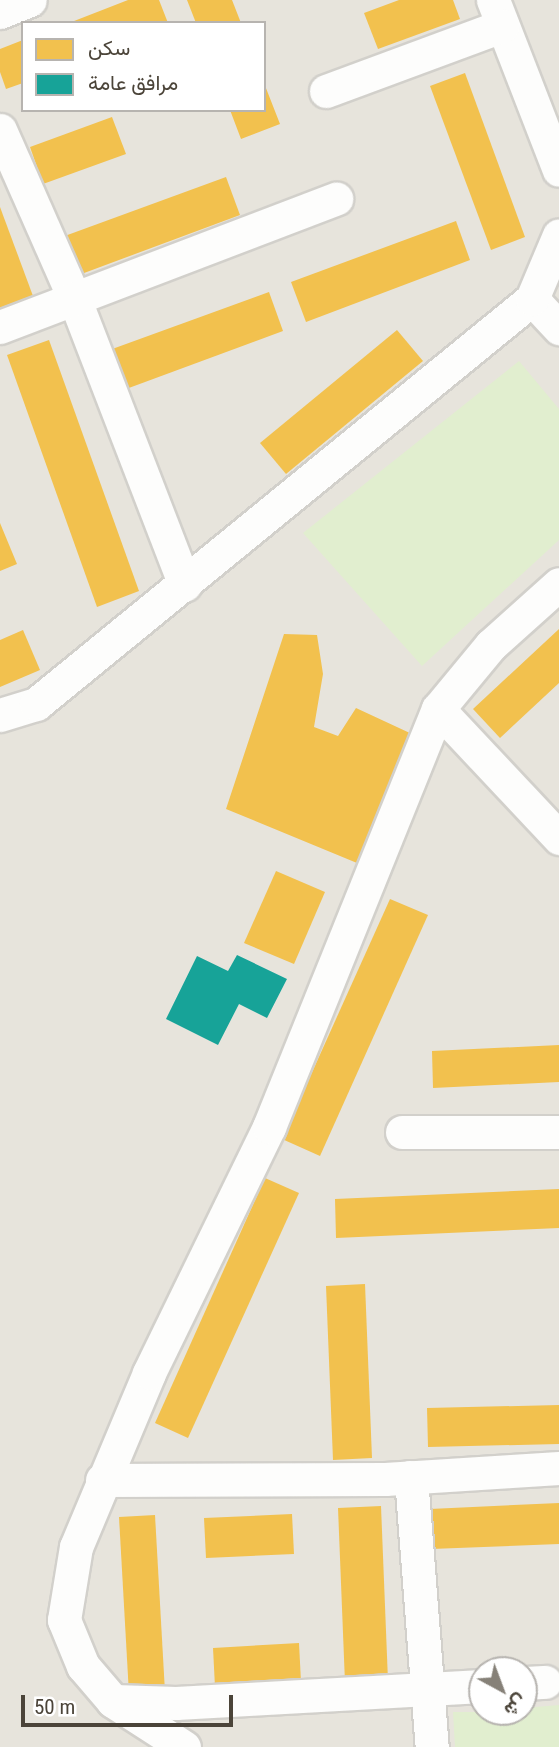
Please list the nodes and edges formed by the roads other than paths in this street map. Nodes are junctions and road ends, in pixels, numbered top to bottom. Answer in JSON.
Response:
{"nodes":[{"id":1,"x":30,"y":0,"type":"edge"},
{"id":2,"x":0,"y":12,"type":"edge"},
{"id":3,"x":497,"y":13,"type":"edge"},
{"id":4,"x":326,"y":91,"type":"dead end"},
{"id":5,"x":0,"y":130,"type":"edge"},
{"id":6,"x":559,"y":170,"type":"edge"},
{"id":7,"x":336,"y":199,"type":"dead end"},
{"id":8,"x":559,"y":235,"type":"edge"},
{"id":9,"x":532,"y":299,"type":"junction"},
{"id":10,"x":75,"y":300,"type":"junction"},
{"id":11,"x":0,"y":327,"type":"edge"},
{"id":12,"x":559,"y":328,"type":"edge"},
{"id":13,"x":559,"y":584,"type":"edge"},
{"id":14,"x":185,"y":585,"type":"junction"},
{"id":15,"x":438,"y":709,"type":"junction"},
{"id":16,"x":0,"y":715,"type":"edge"},
{"id":17,"x":559,"y":838,"type":"edge"},
{"id":18,"x":402,"y":1132,"type":"dead end"},
{"id":19,"x":559,"y":1132,"type":"edge"},
{"id":20,"x":559,"y":1468,"type":"edge"},
{"id":21,"x":411,"y":1477,"type":"junction"},
{"id":22,"x":102,"y":1480,"type":"junction"},
{"id":23,"x":468,"y":1687,"type":"edge"},
{"id":24,"x":430,"y":1689,"type":"junction"},
{"id":25,"x":113,"y":1701,"type":"junction"},
{"id":26,"x":184,"y":1747,"type":"edge"},
{"id":27,"x":432,"y":1747,"type":"edge"}],
"edges":[{"from":1,"to":2,"type":"street"},
{"from":3,"to":4,"type":"street"},
{"from":3,"to":6,"type":"street"},
{"from":5,"to":10,"type":"street"},
{"from":7,"to":10,"type":"street"},
{"from":8,"to":9,"type":"street"},
{"from":9,"to":12,"type":"street"},
{"from":9,"to":14,"type":"street"},
{"from":10,"to":11,"type":"street"},
{"from":10,"to":14,"type":"street"},
{"from":13,"to":15,"type":"street"},
{"from":14,"to":16,"type":"street"},
{"from":15,"to":17,"type":"street"},
{"from":15,"to":22,"type":"street"},
{"from":18,"to":19,"type":"street"},
{"from":20,"to":21,"type":"street"},
{"from":21,"to":22,"type":"street"},
{"from":21,"to":24,"type":"street"},
{"from":22,"to":25,"type":"street"},
{"from":23,"to":24,"type":"street"},
{"from":24,"to":25,"type":"street"},
{"from":24,"to":27,"type":"street"},
{"from":25,"to":26,"type":"street"}]}
